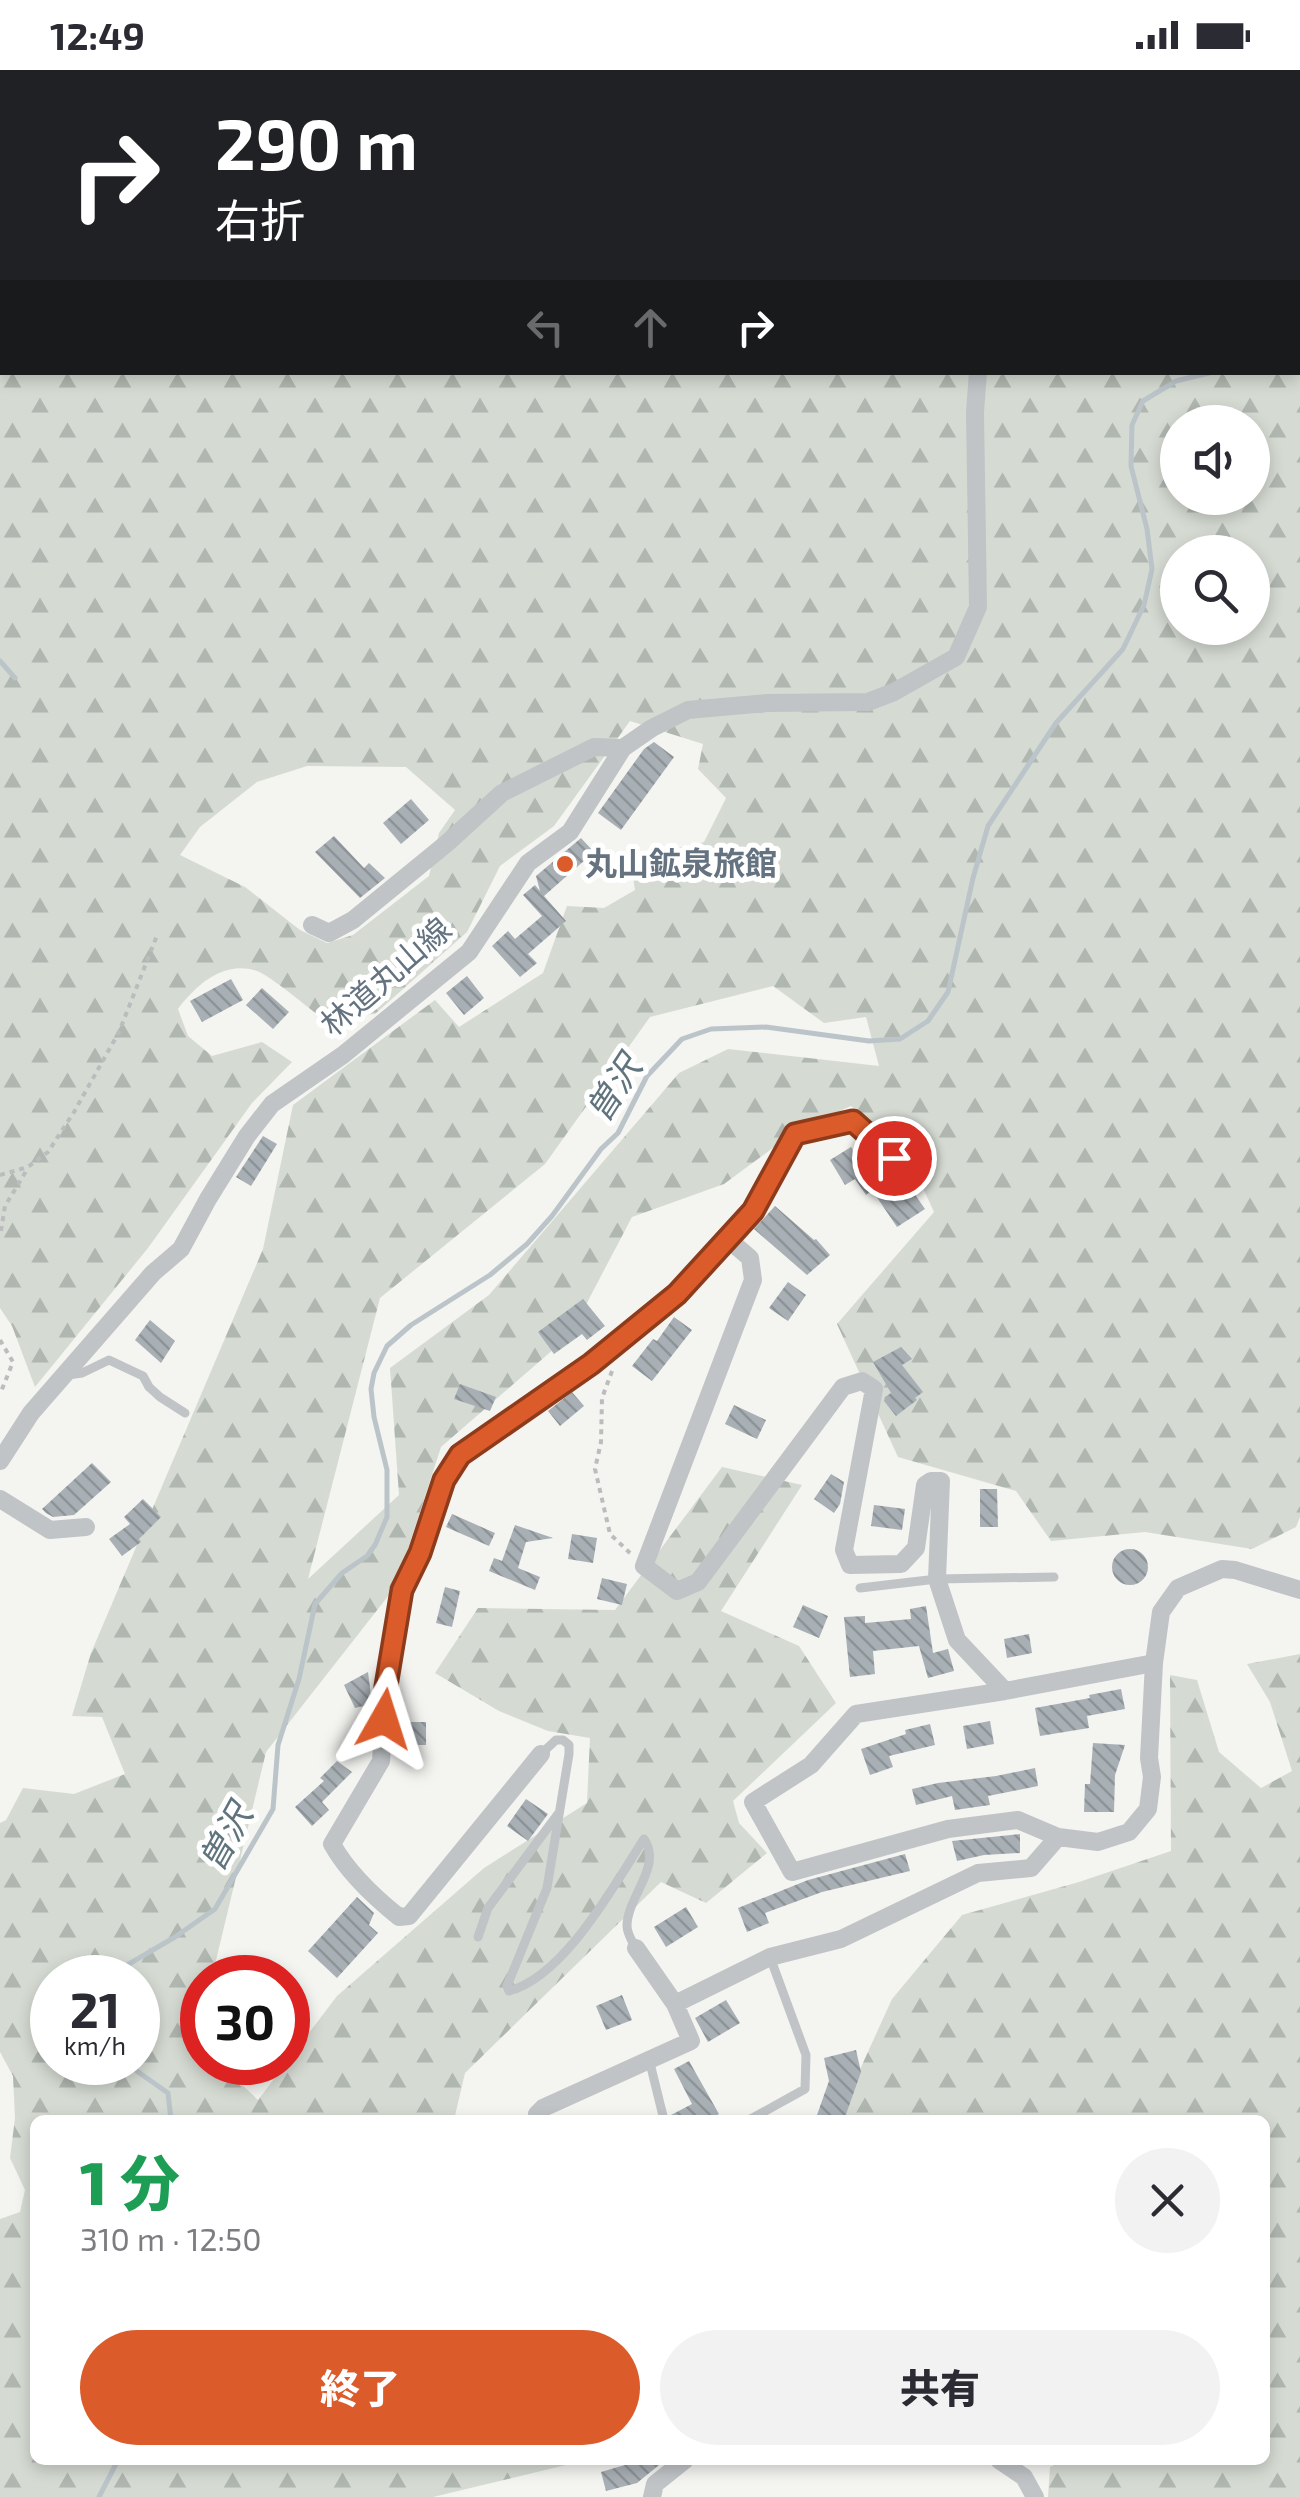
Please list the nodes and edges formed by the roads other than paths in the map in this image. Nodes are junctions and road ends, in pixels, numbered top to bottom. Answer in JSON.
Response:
{"nodes":[{"id":1,"x":978,"y":375,"type":"edge"},
{"id":2,"x":623,"y":748,"type":"junction"},
{"id":3,"x":312,"y":925,"type":"dead end"},
{"id":4,"x":914,"y":1176,"type":"dead end"},
{"id":5,"x":728,"y":1240,"type":"junction"},
{"id":6,"x":65,"y":1376,"type":"junction"},
{"id":7,"x":185,"y":1413,"type":"dead end"},
{"id":8,"x":0,"y":1461,"type":"edge"},
{"id":9,"x":0,"y":1499,"type":"edge"},
{"id":10,"x":86,"y":1527,"type":"dead end"},
{"id":11,"x":1054,"y":1576,"type":"dead end"},
{"id":12,"x":938,"y":1579,"type":"junction"},
{"id":13,"x":860,"y":1588,"type":"dead end"},
{"id":14,"x":1300,"y":1590,"type":"edge"},
{"id":15,"x":1154,"y":1663,"type":"junction"},
{"id":16,"x":1005,"y":1691,"type":"junction"},
{"id":17,"x":542,"y":1754,"type":"joint"},
{"id":18,"x":560,"y":1812,"type":"junction"},
{"id":19,"x":1058,"y":1838,"type":"junction"},
{"id":20,"x":478,"y":1937,"type":"dead end"},
{"id":21,"x":636,"y":1948,"type":"joint"},
{"id":22,"x":770,"y":1956,"type":"junction"},
{"id":23,"x":674,"y":2004,"type":"junction"},
{"id":24,"x":649,"y":2060,"type":"junction"},
{"id":25,"x":537,"y":2115,"type":"edge"},
{"id":26,"x":663,"y":2115,"type":"edge"},
{"id":27,"x":757,"y":2115,"type":"edge"},
{"id":28,"x":678,"y":2465,"type":"edge"},
{"id":29,"x":1006,"y":2465,"type":"edge"},
{"id":30,"x":652,"y":2497,"type":"edge"},
{"id":31,"x":1035,"y":2497,"type":"edge"}],
"edges":[{"from":1,"to":2,"type":"street","name":"林道丸山線"},
{"from":2,"to":3,"type":"street"},
{"from":2,"to":6,"type":"street","name":"林道丸山線"},
{"from":4,"to":5,"type":"lane"},
{"from":5,"to":12,"type":"street"},
{"from":5,"to":17,"type":"street"},
{"from":6,"to":7,"type":"lane"},
{"from":6,"to":8,"type":"street","name":"林道丸山線"},
{"from":9,"to":10,"type":"street"},
{"from":11,"to":12,"type":"lane"},
{"from":12,"to":13,"type":"lane"},
{"from":12,"to":16,"type":"street"},
{"from":14,"to":15,"type":"street"},
{"from":15,"to":16,"type":"street"},
{"from":15,"to":19,"type":"street"},
{"from":16,"to":19,"type":"street"},
{"from":17,"to":18,"type":"lane"},
{"from":18,"to":20,"type":"lane"},
{"from":18,"to":21,"type":"lane"},
{"from":19,"to":22,"type":"street"},
{"from":21,"to":23,"type":"street"},
{"from":22,"to":23,"type":"street"},
{"from":22,"to":27,"type":"lane"},
{"from":23,"to":24,"type":"street"},
{"from":24,"to":25,"type":"street"},
{"from":24,"to":26,"type":"lane"},
{"from":28,"to":30,"type":"street"},
{"from":29,"to":31,"type":"street"}]}
